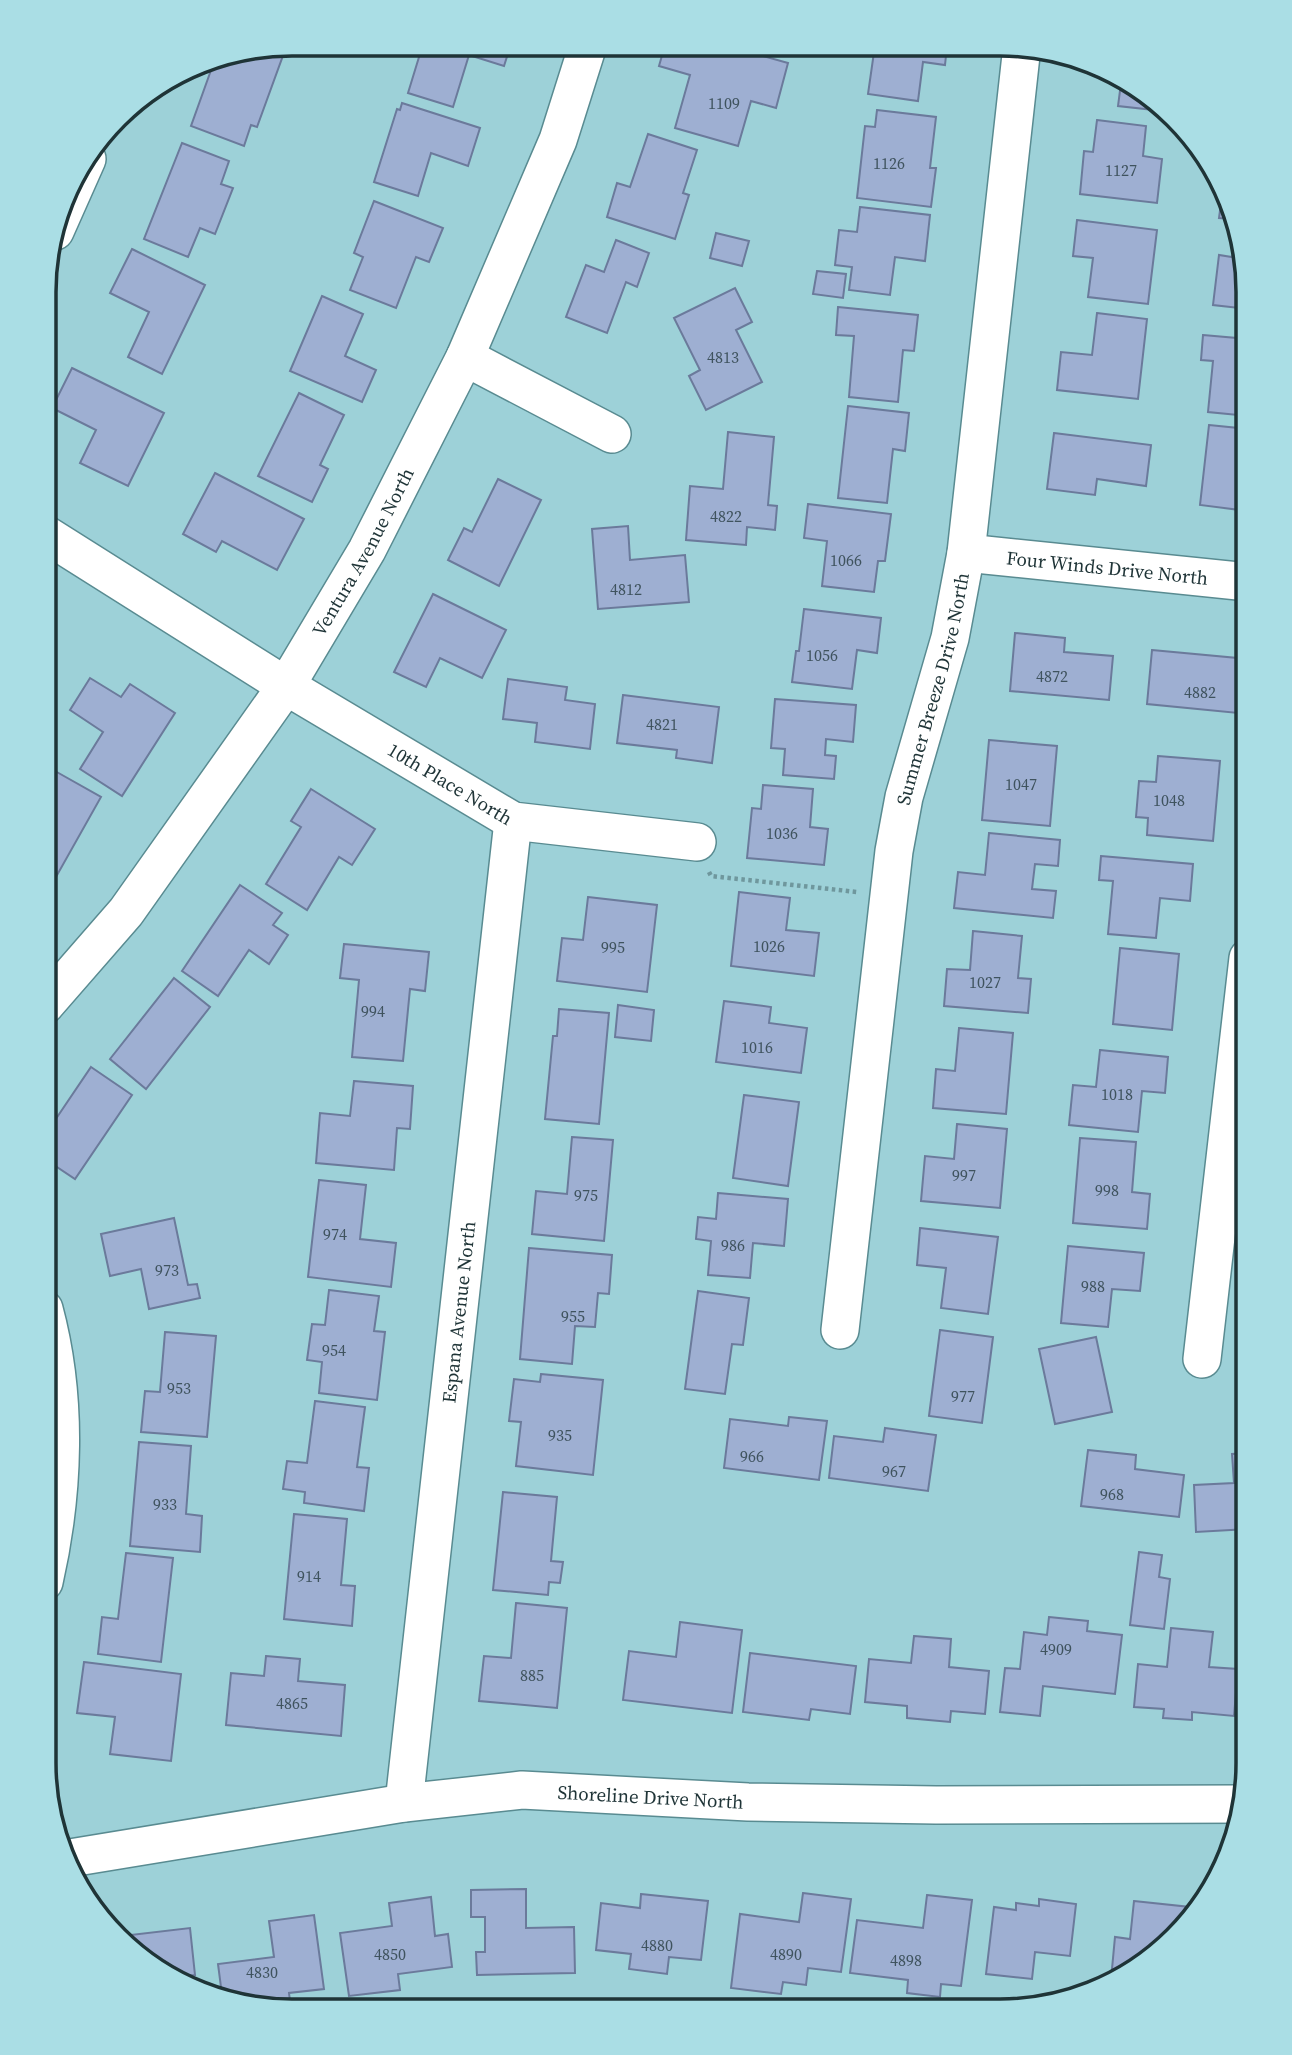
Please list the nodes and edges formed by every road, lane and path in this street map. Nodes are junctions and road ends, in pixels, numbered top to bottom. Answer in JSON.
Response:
{"nodes":[{"id":1,"x":585,"y":56,"type":"edge"},
{"id":2,"x":1021,"y":57,"type":"edge"},
{"id":3,"x":465,"y":356,"type":"junction"},
{"id":4,"x":612,"y":434,"type":"dead end"},
{"id":5,"x":56,"y":540,"type":"edge"},
{"id":6,"x":965,"y":552,"type":"junction"},
{"id":7,"x":1236,"y":581,"type":"edge"},
{"id":8,"x":286,"y":686,"type":"junction"},
{"id":9,"x":513,"y":821,"type":"junction"},
{"id":10,"x":697,"y":842,"type":"joint"},
{"id":11,"x":889,"y":896,"type":"junction"},
{"id":12,"x":56,"y":992,"type":"edge"},
{"id":13,"x":1235,"y":1067,"type":"edge"},
{"id":14,"x":840,"y":1330,"type":"dead end"},
{"id":15,"x":1202,"y":1359,"type":"dead end"},
{"id":16,"x":56,"y":1367,"type":"edge"},
{"id":17,"x":56,"y":1508,"type":"edge"},
{"id":18,"x":404,"y":1803,"type":"junction"},
{"id":19,"x":1232,"y":1804,"type":"edge"},
{"id":20,"x":76,"y":1857,"type":"edge"}],
"edges":[{"from":1,"to":3,"type":"street","name":"Ventura Avenue North"},
{"from":2,"to":6,"type":"street","name":"Summer Breeze Drive North"},
{"from":3,"to":4,"type":"street"},
{"from":3,"to":8,"type":"street","name":"Ventura Avenue North"},
{"from":5,"to":8,"type":"street","name":"10th Place North"},
{"from":6,"to":7,"type":"street","name":"Four Winds Drive North"},
{"from":6,"to":11,"type":"street","name":"Summer Breeze Drive North"},
{"from":8,"to":9,"type":"street","name":"10th Place North"},
{"from":8,"to":12,"type":"street","name":"Ventura Avenue North"},
{"from":9,"to":10,"type":"street","name":"10th Place North"},
{"from":9,"to":18,"type":"street","name":"Espana Avenue North"},
{"from":10,"to":11,"type":"path"},
{"from":11,"to":14,"type":"street","name":"Summer Breeze Drive North"},
{"from":13,"to":15,"type":"street"},
{"from":16,"to":17,"type":"street"},
{"from":18,"to":19,"type":"street","name":"Shoreline Drive North"},
{"from":18,"to":20,"type":"street","name":"Shoreline Drive North"}]}
